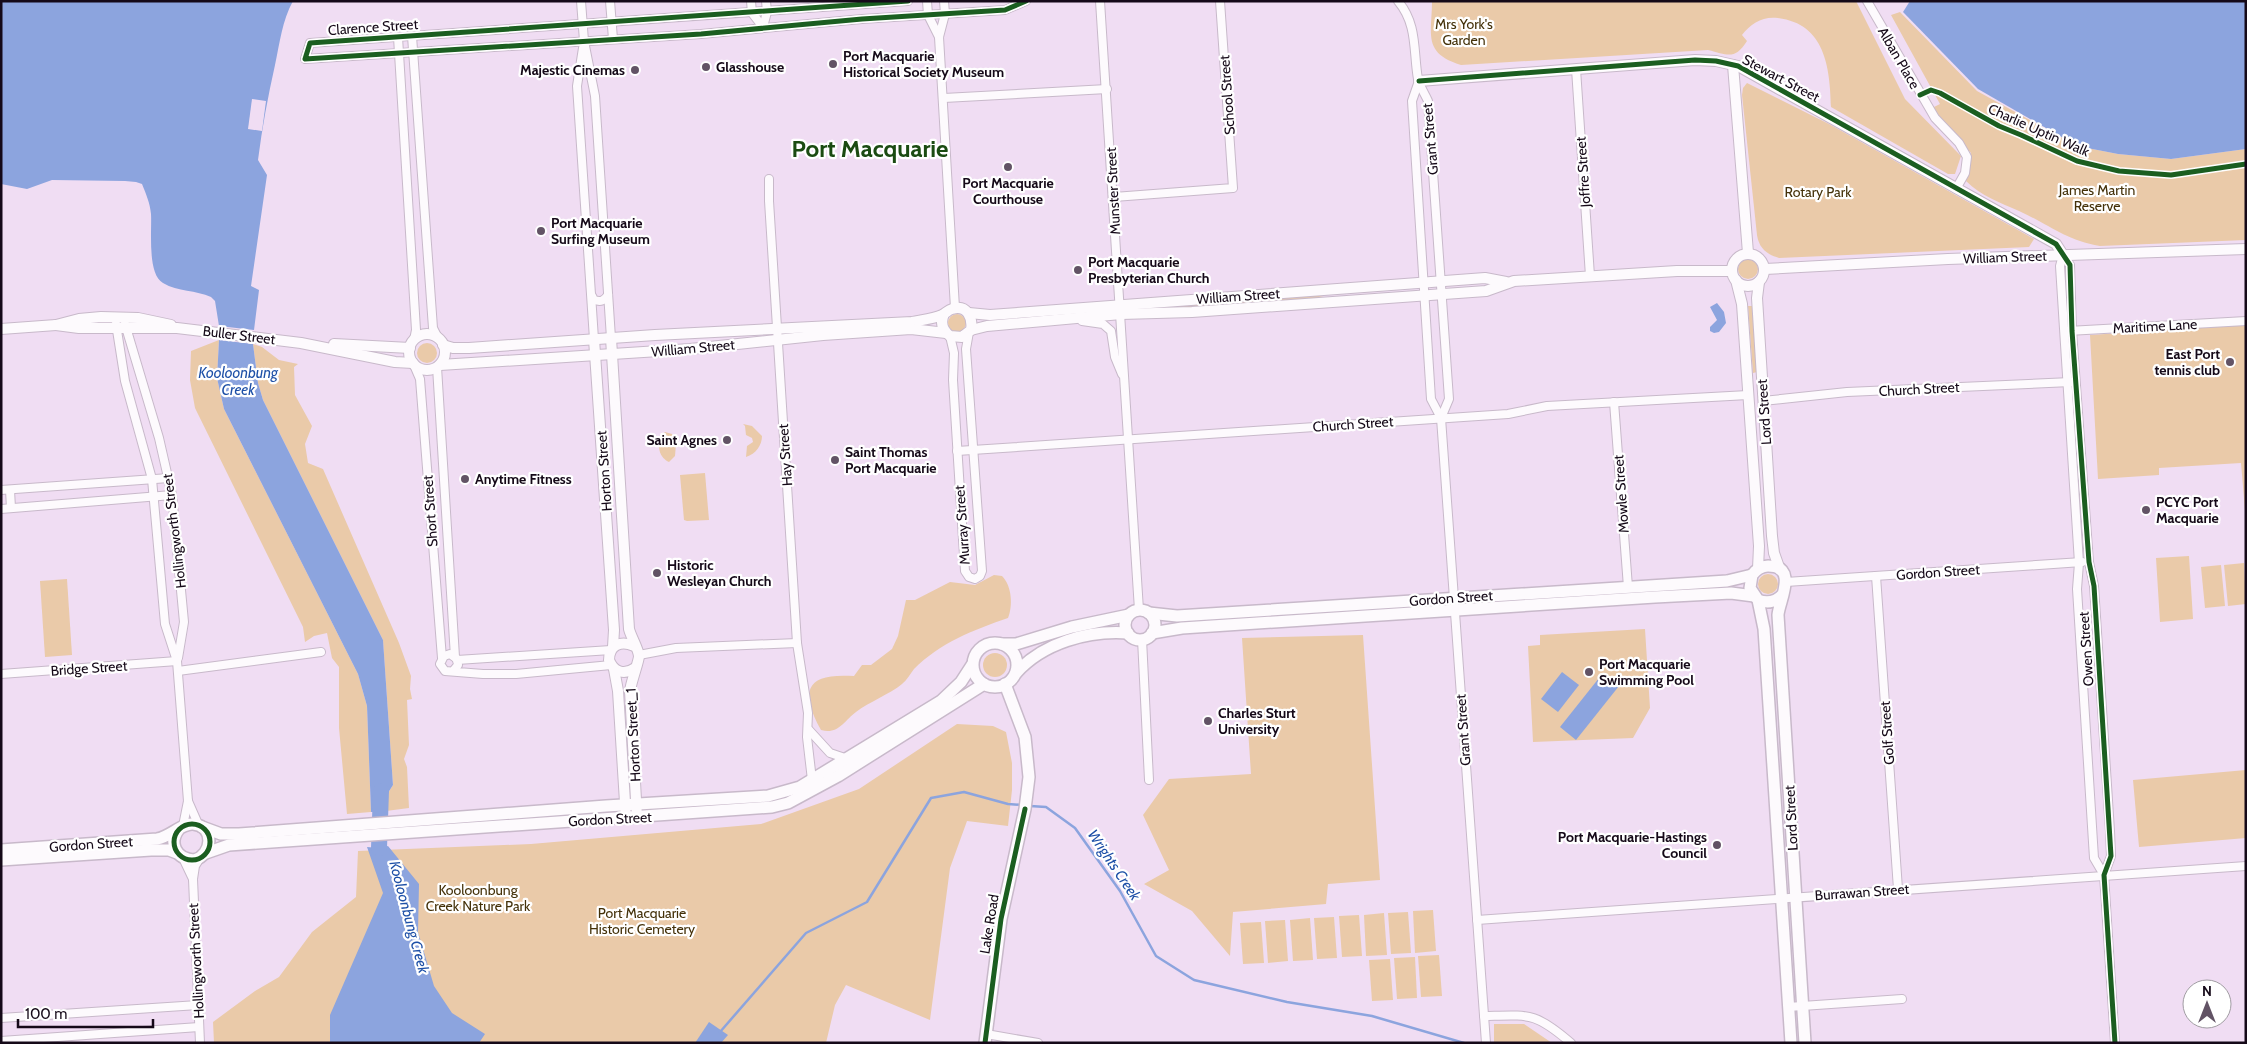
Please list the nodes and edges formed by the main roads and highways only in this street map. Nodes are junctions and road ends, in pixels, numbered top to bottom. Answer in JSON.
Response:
{"nodes":[{"id":1,"x":1755,"y":572,"type":"junction"},
{"id":2,"x":1783,"y":594,"type":"junction"},
{"id":3,"x":1756,"y":598,"type":"junction"},
{"id":4,"x":1139,"y":613,"type":"junction"},
{"id":5,"x":1128,"y":633,"type":"junction"},
{"id":6,"x":1152,"y":633,"type":"junction"},
{"id":7,"x":998,"y":643,"type":"junction"},
{"id":8,"x":972,"y":665,"type":"junction"},
{"id":9,"x":1016,"y":672,"type":"junction"},
{"id":10,"x":984,"y":684,"type":"junction"},
{"id":11,"x":1005,"y":684,"type":"junction"},
{"id":12,"x":201,"y":826,"type":"junction"},
{"id":13,"x":181,"y":828,"type":"junction"},
{"id":14,"x":367,"y":830,"type":"junction"},
{"id":15,"x":1,"y":850,"type":"edge"},
{"id":16,"x":180,"y":855,"type":"junction"},
{"id":17,"x":203,"y":855,"type":"junction"},
{"id":18,"x":1,"y":860,"type":"edge"},
{"id":19,"x":985,"y":1038,"type":"edge"},
{"id":20,"x":1791,"y":1043,"type":"edge"},
{"id":21,"x":1805,"y":1043,"type":"edge"}],
"edges":[{"from":1,"to":2,"type":"main road"},
{"from":1,"to":3,"type":"main road"},
{"from":1,"to":4,"type":"main road","name":"Gordon Street"},
{"from":2,"to":3,"type":"main road"},
{"from":2,"to":21,"type":"main road","name":"Lord Street"},
{"from":3,"to":6,"type":"main road","name":"Gordon Street"},
{"from":3,"to":20,"type":"main road","name":"Lord Street"},
{"from":4,"to":5,"type":"main road"},
{"from":4,"to":6,"type":"main road"},
{"from":4,"to":7,"type":"main road","name":"Gordon Street"},
{"from":5,"to":6,"type":"main road"},
{"from":5,"to":9,"type":"main road"},
{"from":7,"to":8,"type":"main road"},
{"from":7,"to":9,"type":"main road"},
{"from":8,"to":10,"type":"main road"},
{"from":8,"to":14,"type":"main road","name":"Gordon Street"},
{"from":9,"to":11,"type":"main road"},
{"from":10,"to":11,"type":"main road"},
{"from":10,"to":14,"type":"main road","name":"Gordon Street"},
{"from":11,"to":19,"type":"main road","name":"Lake Road"},
{"from":12,"to":13,"type":"main road"},
{"from":12,"to":14,"type":"main road","name":"Gordon Street"},
{"from":12,"to":17,"type":"main road"},
{"from":13,"to":15,"type":"main road","name":"Gordon Street"},
{"from":13,"to":16,"type":"main road"},
{"from":14,"to":17,"type":"main road","name":"Gordon Street"},
{"from":16,"to":17,"type":"main road"},
{"from":16,"to":18,"type":"main road","name":"Gordon Street"}]}
